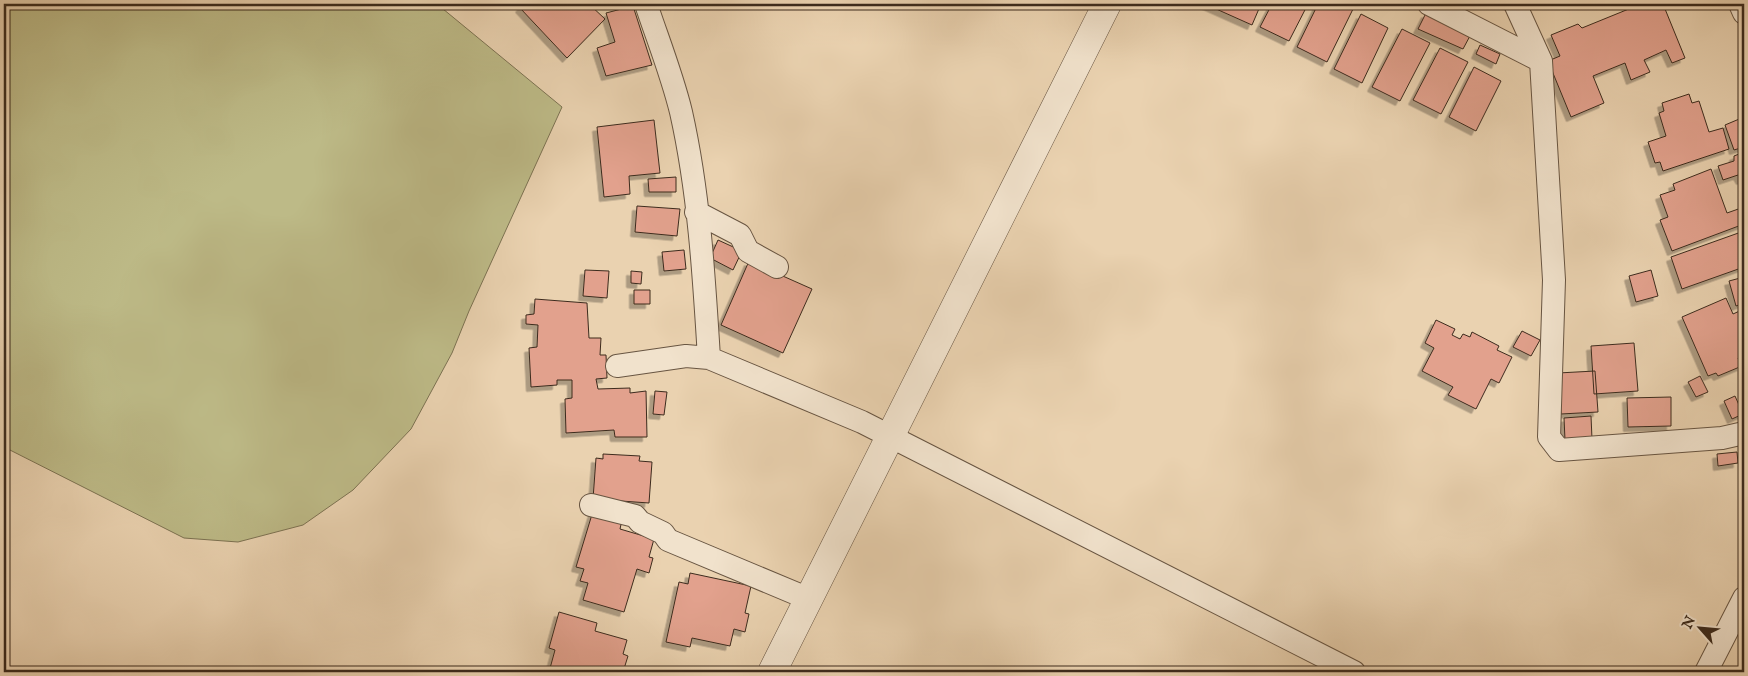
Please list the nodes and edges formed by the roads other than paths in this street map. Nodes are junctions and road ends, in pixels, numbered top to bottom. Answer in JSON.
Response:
{"nodes":[{"id":1,"x":646,"y":4,"type":"edge"},
{"id":2,"x":1106,"y":4,"type":"edge"},
{"id":3,"x":1429,"y":4,"type":"edge"},
{"id":4,"x":1515,"y":4,"type":"edge"},
{"id":5,"x":1740,"y":4,"type":"edge"},
{"id":6,"x":1744,"y":12,"type":"edge"},
{"id":7,"x":1541,"y":61,"type":"junction"},
{"id":8,"x":696,"y":212,"type":"junction"},
{"id":9,"x":777,"y":267,"type":"dead end"},
{"id":10,"x":709,"y":358,"type":"junction"},
{"id":11,"x":617,"y":366,"type":"dead end"},
{"id":12,"x":1744,"y":433,"type":"edge"},
{"id":13,"x":890,"y":437,"type":"junction"},
{"id":14,"x":591,"y":505,"type":"dead end"},
{"id":15,"x":1744,"y":598,"type":"edge"},
{"id":16,"x":809,"y":599,"type":"junction"},
{"id":17,"x":772,"y":672,"type":"edge"},
{"id":18,"x":1354,"y":672,"type":"edge"},
{"id":19,"x":1706,"y":672,"type":"edge"}],
"edges":[{"from":1,"to":8,"type":"street"},
{"from":2,"to":13,"type":"street"},
{"from":3,"to":7,"type":"street"},
{"from":4,"to":7,"type":"street"},
{"from":5,"to":6,"type":"street"},
{"from":7,"to":12,"type":"street"},
{"from":8,"to":9,"type":"street"},
{"from":8,"to":10,"type":"street"},
{"from":10,"to":11,"type":"street"},
{"from":10,"to":13,"type":"street"},
{"from":13,"to":16,"type":"street"},
{"from":13,"to":18,"type":"street"},
{"from":14,"to":16,"type":"street"},
{"from":15,"to":19,"type":"street"},
{"from":16,"to":17,"type":"street"}]}
